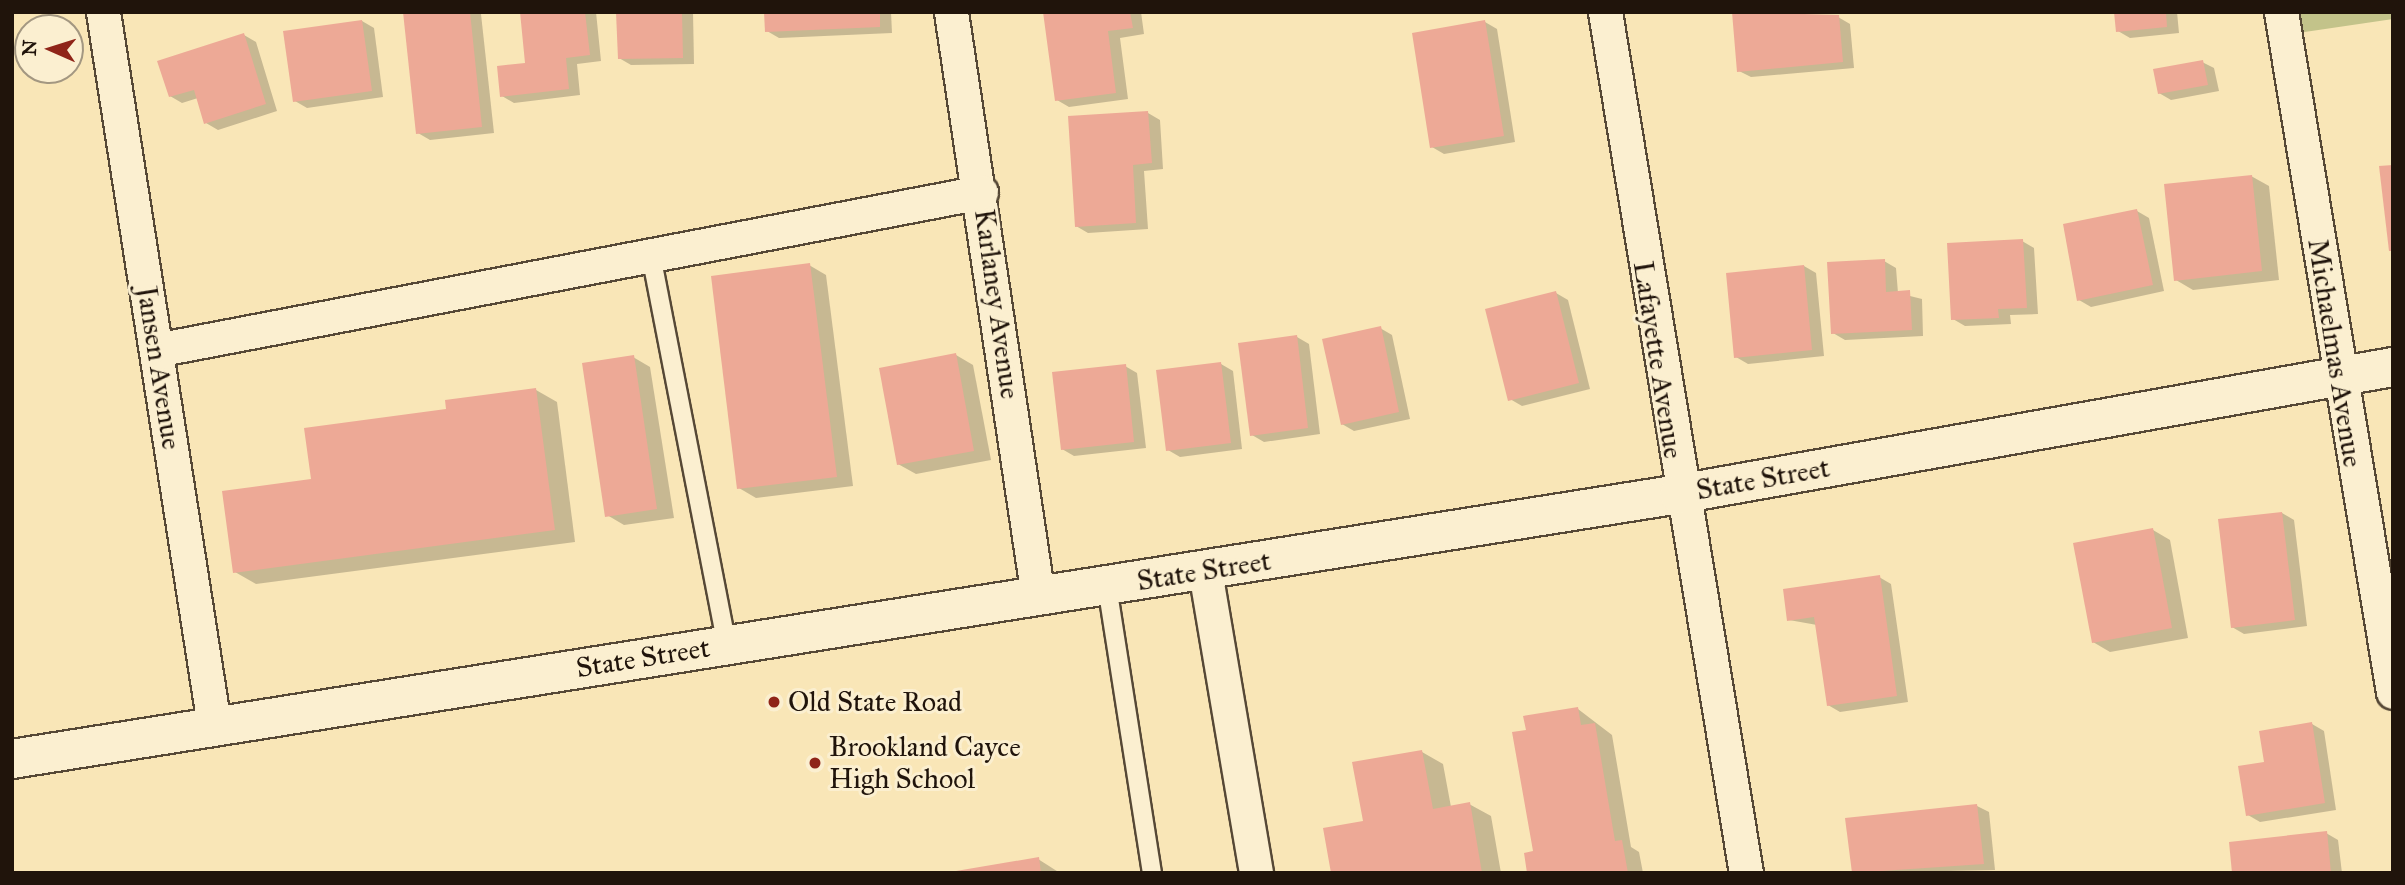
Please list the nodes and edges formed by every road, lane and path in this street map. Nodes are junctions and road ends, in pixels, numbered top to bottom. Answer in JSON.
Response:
{"nodes":[{"id":1,"x":103,"y":12,"type":"edge"},
{"id":2,"x":951,"y":12,"type":"edge"},
{"id":3,"x":1605,"y":12,"type":"edge"},
{"id":4,"x":2281,"y":12,"type":"edge"},
{"id":5,"x":981,"y":192,"type":"junction"},
{"id":6,"x":651,"y":255,"type":"junction"},
{"id":7,"x":156,"y":350,"type":"junction"},
{"id":8,"x":2393,"y":367,"type":"edge"},
{"id":9,"x":2338,"y":376,"type":"junction"},
{"id":10,"x":1679,"y":494,"type":"junction"},
{"id":11,"x":1205,"y":572,"type":"junction"},
{"id":12,"x":1107,"y":586,"type":"junction"},
{"id":13,"x":1038,"y":597,"type":"junction"},
{"id":14,"x":727,"y":645,"type":"junction"},
{"id":15,"x":2393,"y":692,"type":"edge"},
{"id":16,"x":214,"y":725,"type":"junction"},
{"id":17,"x":12,"y":760,"type":"edge"},
{"id":18,"x":1152,"y":873,"type":"edge"},
{"id":19,"x":1256,"y":873,"type":"edge"},
{"id":20,"x":1746,"y":873,"type":"edge"}],
"edges":[{"from":1,"to":7,"type":"street","name":"Jansen Avenue"},
{"from":2,"to":5,"type":"street","name":"Karlaney Avenue"},
{"from":3,"to":10,"type":"street","name":"Lafayette Avenue"},
{"from":4,"to":9,"type":"street","name":"Michaelmas Avenue"},
{"from":5,"to":6,"type":"street"},
{"from":5,"to":13,"type":"street","name":"Karlaney Avenue"},
{"from":6,"to":7,"type":"street"},
{"from":6,"to":14,"type":"lane"},
{"from":7,"to":16,"type":"street","name":"Jansen Avenue"},
{"from":8,"to":9,"type":"main road","name":"State Street"},
{"from":9,"to":10,"type":"main road","name":"State Street"},
{"from":9,"to":15,"type":"street","name":"Michaelmas Avenue"},
{"from":10,"to":11,"type":"main road","name":"State Street"},
{"from":10,"to":20,"type":"street","name":"Lafayette Avenue"},
{"from":11,"to":12,"type":"main road","name":"State Street"},
{"from":11,"to":19,"type":"street"},
{"from":12,"to":13,"type":"main road","name":"State Street"},
{"from":12,"to":18,"type":"lane"},
{"from":13,"to":14,"type":"main road","name":"State Street"},
{"from":14,"to":16,"type":"main road","name":"State Street"},
{"from":16,"to":17,"type":"main road","name":"State Street"}]}
